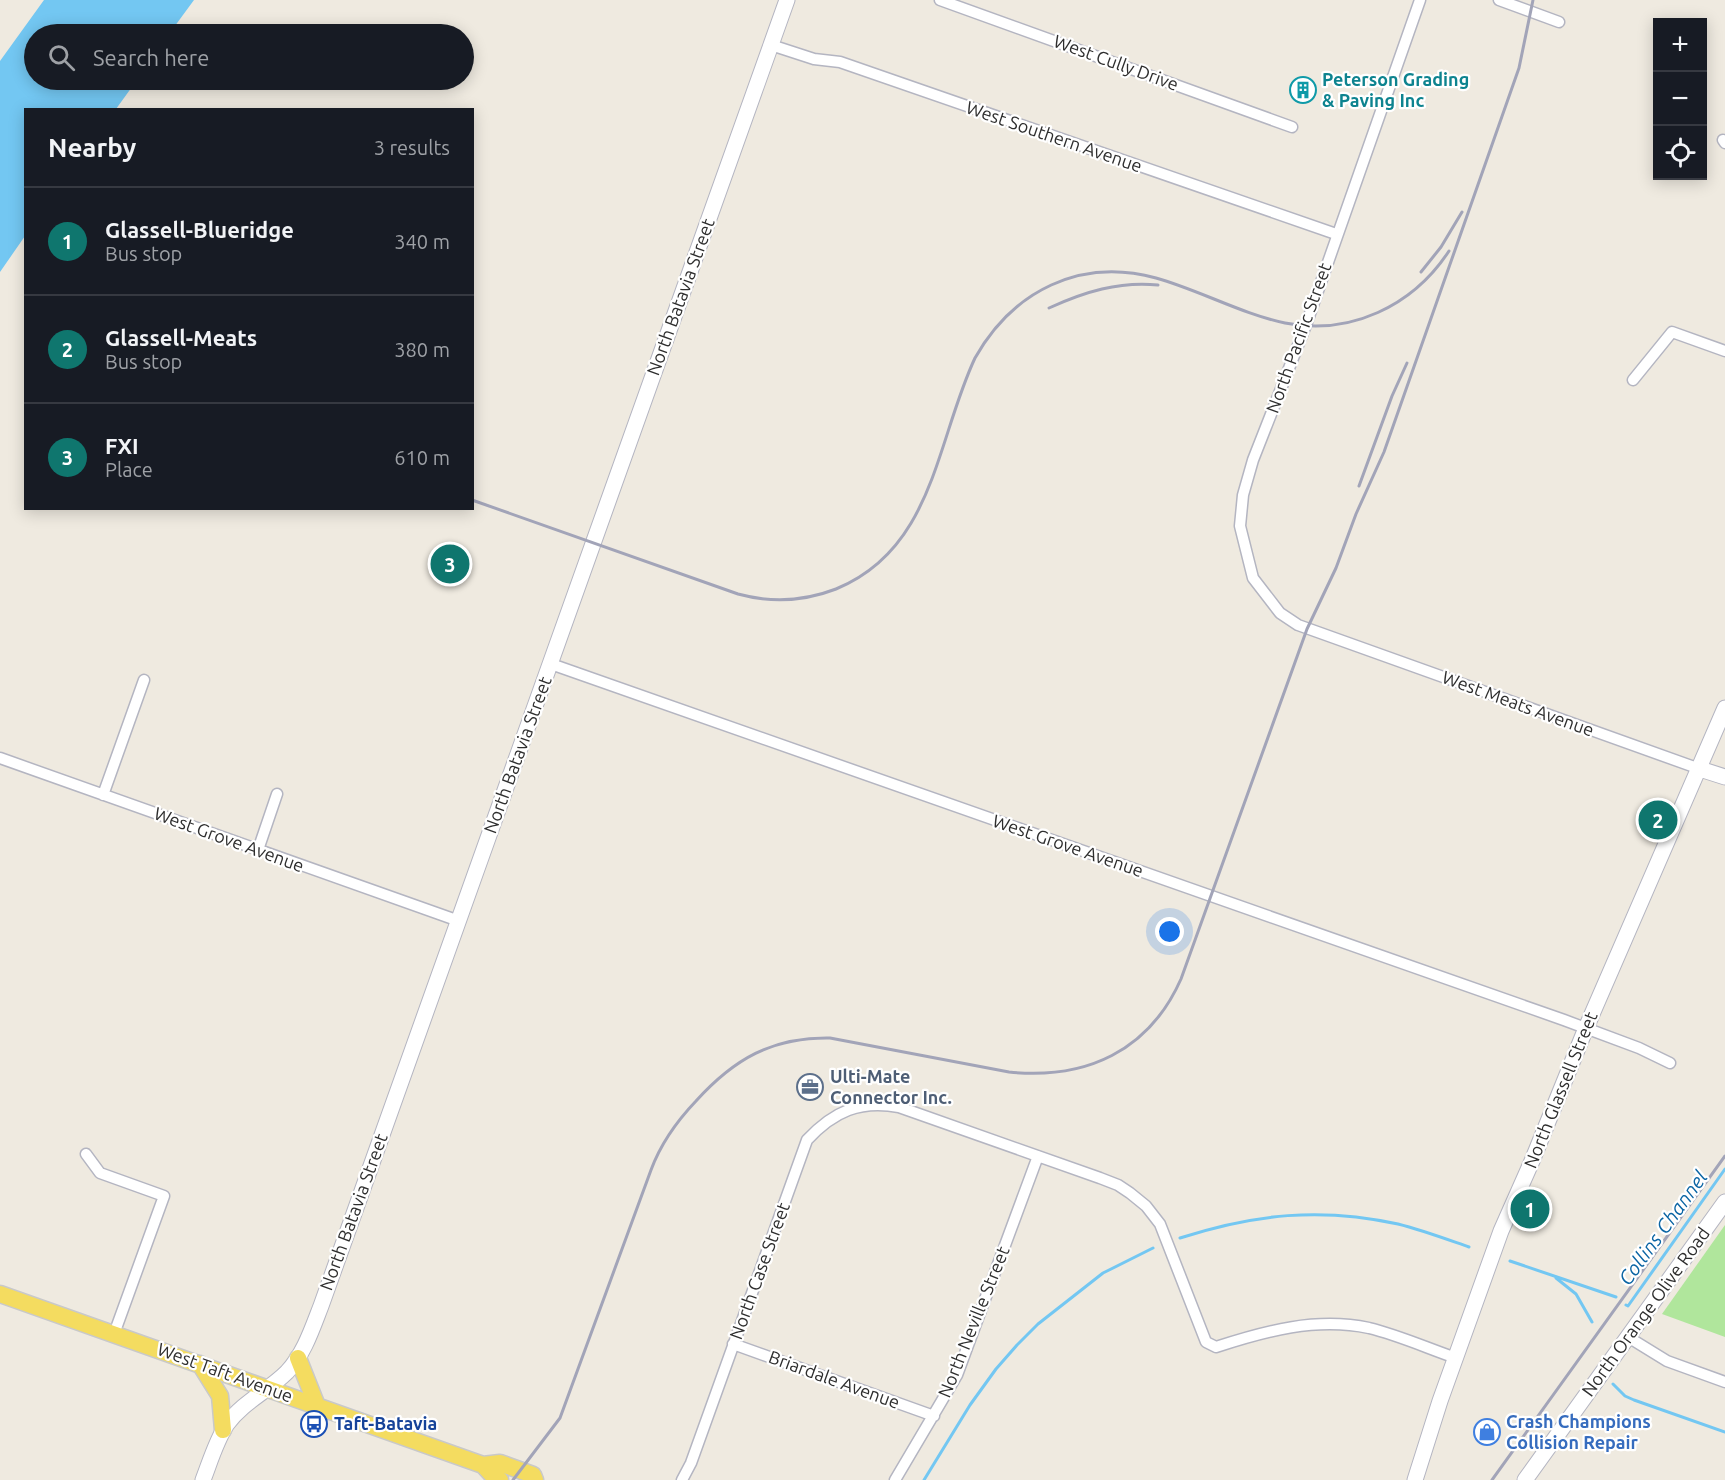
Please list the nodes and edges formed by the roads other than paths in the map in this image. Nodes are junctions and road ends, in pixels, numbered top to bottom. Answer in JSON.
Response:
{"nodes":[{"id":1,"x":788,"y":0,"type":"edge"},
{"id":2,"x":940,"y":0,"type":"edge"},
{"id":3,"x":1420,"y":0,"type":"edge"},
{"id":4,"x":1499,"y":0,"type":"edge"},
{"id":5,"x":1559,"y":22,"type":"dead end"},
{"id":6,"x":771,"y":45,"type":"junction"},
{"id":7,"x":1292,"y":127,"type":"dead end"},
{"id":8,"x":1336,"y":234,"type":"junction"},
{"id":9,"x":1725,"y":351,"type":"edge"},
{"id":10,"x":1633,"y":380,"type":"dead end"},
{"id":11,"x":1337,"y":640,"type":"joint"},
{"id":12,"x":551,"y":664,"type":"junction"},
{"id":13,"x":144,"y":680,"type":"dead end"},
{"id":14,"x":1725,"y":708,"type":"edge"},
{"id":15,"x":0,"y":758,"type":"edge"},
{"id":16,"x":1700,"y":769,"type":"junction"},
{"id":17,"x":1725,"y":777,"type":"edge"},
{"id":18,"x":278,"y":794,"type":"dead end"},
{"id":19,"x":103,"y":795,"type":"junction"},
{"id":20,"x":258,"y":850,"type":"junction"},
{"id":21,"x":459,"y":921,"type":"junction"},
{"id":22,"x":1586,"y":1028,"type":"junction"},
{"id":23,"x":1670,"y":1063,"type":"dead end"},
{"id":24,"x":86,"y":1154,"type":"dead end"},
{"id":25,"x":1038,"y":1156,"type":"junction"},
{"id":26,"x":1725,"y":1202,"type":"edge"},
{"id":27,"x":0,"y":1294,"type":"edge"},
{"id":28,"x":114,"y":1334,"type":"junction"},
{"id":29,"x":1628,"y":1337,"type":"junction"},
{"id":30,"x":733,"y":1344,"type":"junction"},
{"id":31,"x":298,"y":1358,"type":"junction"},
{"id":32,"x":1456,"y":1358,"type":"junction"},
{"id":33,"x":200,"y":1364,"type":"junction"},
{"id":34,"x":1725,"y":1382,"type":"edge"},
{"id":35,"x":267,"y":1388,"type":"junction"},
{"id":36,"x":317,"y":1406,"type":"junction"},
{"id":37,"x":934,"y":1416,"type":"junction"},
{"id":38,"x":223,"y":1430,"type":"junction"},
{"id":39,"x":483,"y":1465,"type":"junction"},
{"id":40,"x":203,"y":1480,"type":"edge"},
{"id":41,"x":500,"y":1480,"type":"edge"},
{"id":42,"x":535,"y":1480,"type":"edge"},
{"id":43,"x":682,"y":1480,"type":"edge"},
{"id":44,"x":895,"y":1480,"type":"edge"},
{"id":45,"x":1415,"y":1480,"type":"edge"},
{"id":46,"x":1525,"y":1480,"type":"edge"}],
"edges":[{"from":1,"to":6,"type":"main road","name":"North Batavia Street"},
{"from":2,"to":7,"type":"street","name":"West Cully Drive"},
{"from":3,"to":8,"type":"street","name":"North Pacific Street"},
{"from":4,"to":5,"type":"street"},
{"from":6,"to":8,"type":"street","name":"West Southern Avenue"},
{"from":6,"to":12,"type":"main road","name":"North Batavia Street"},
{"from":8,"to":11,"type":"street","name":"North Pacific Street"},
{"from":9,"to":10,"type":"street"},
{"from":11,"to":16,"type":"street","name":"West Meats Avenue"},
{"from":12,"to":21,"type":"main road","name":"North Batavia Street"},
{"from":12,"to":22,"type":"street","name":"West Grove Avenue"},
{"from":13,"to":19,"type":"street"},
{"from":14,"to":16,"type":"main road","name":"North Glassell Street"},
{"from":15,"to":19,"type":"street","name":"West Grove Avenue"},
{"from":16,"to":17,"type":"main road"},
{"from":16,"to":22,"type":"main road","name":"North Glassell Street"},
{"from":18,"to":20,"type":"street"},
{"from":19,"to":20,"type":"street","name":"West Grove Avenue"},
{"from":20,"to":21,"type":"street","name":"West Grove Avenue"},
{"from":21,"to":31,"type":"main road","name":"North Batavia Street"},
{"from":22,"to":23,"type":"street","name":"West Grove Avenue"},
{"from":22,"to":32,"type":"main road","name":"North Glassell Street"},
{"from":24,"to":28,"type":"street"},
{"from":25,"to":30,"type":"street","name":"North Case Street"},
{"from":25,"to":32,"type":"street"},
{"from":25,"to":37,"type":"street","name":"North Neville Street"},
{"from":26,"to":29,"type":"main road","name":"North Orange Olive Road"},
{"from":27,"to":28,"type":"main road","name":"West Taft Avenue"},
{"from":28,"to":33,"type":"main road","name":"West Taft Avenue"},
{"from":29,"to":34,"type":"street"},
{"from":29,"to":46,"type":"main road","name":"North Orange Olive Road"},
{"from":30,"to":37,"type":"street","name":"Briardale Avenue"},
{"from":30,"to":43,"type":"street","name":"North Case Street"},
{"from":31,"to":35,"type":"main road","name":"North Batavia Street"},
{"from":31,"to":36,"type":"main road"},
{"from":32,"to":45,"type":"main road","name":"North Glassell Street"},
{"from":33,"to":35,"type":"main road","name":"West Taft Avenue"},
{"from":33,"to":38,"type":"main road"},
{"from":35,"to":36,"type":"main road","name":"West Taft Avenue"},
{"from":35,"to":38,"type":"main road","name":"North Batavia Street"},
{"from":36,"to":39,"type":"main road","name":"West Taft Avenue"},
{"from":37,"to":44,"type":"street","name":"North Neville Street"},
{"from":38,"to":40,"type":"main road","name":"North Batavia Street"},
{"from":39,"to":41,"type":"main road","name":"West Taft Avenue"},
{"from":39,"to":42,"type":"main road","name":"West Taft Avenue"}]}
